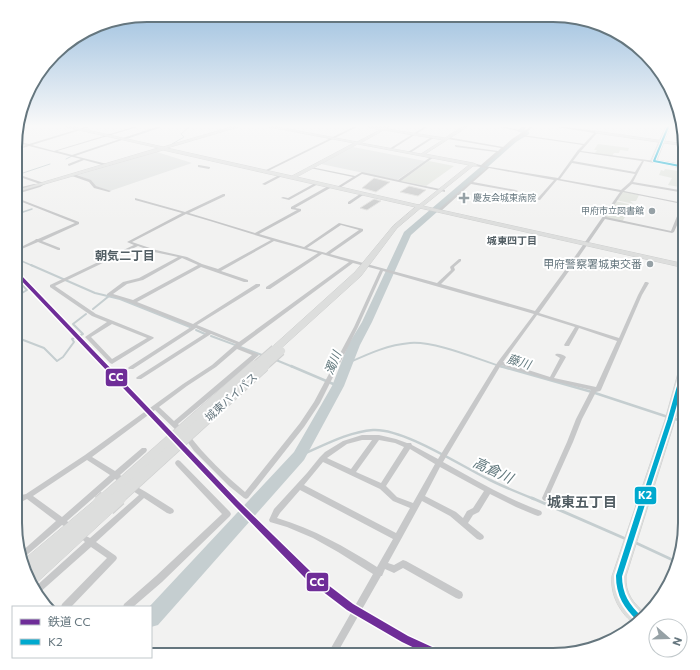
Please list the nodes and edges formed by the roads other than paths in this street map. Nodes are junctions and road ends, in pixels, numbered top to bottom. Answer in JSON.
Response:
{"nodes":[{"id":1,"x":82,"y":158,"type":"edge"},
{"id":2,"x":129,"y":158,"type":"edge"},
{"id":3,"x":209,"y":158,"type":"edge"},
{"id":4,"x":292,"y":158,"type":"edge"},
{"id":5,"x":330,"y":158,"type":"edge"},
{"id":6,"x":431,"y":158,"type":"edge"},
{"id":7,"x":441,"y":158,"type":"edge"},
{"id":8,"x":491,"y":158,"type":"edge"},
{"id":9,"x":575,"y":158,"type":"edge"},
{"id":10,"x":624,"y":158,"type":"edge"},
{"id":11,"x":655,"y":158,"type":"edge"},
{"id":12,"x":85,"y":159,"type":"junction"},
{"id":13,"x":643,"y":161,"type":"junction"},
{"id":14,"x":572,"y":162,"type":"junction"},
{"id":15,"x":654,"y":162,"type":"junction"},
{"id":16,"x":475,"y":164,"type":"junction"},
{"id":17,"x":69,"y":165,"type":"dead end"},
{"id":18,"x":106,"y":165,"type":"junction"},
{"id":19,"x":199,"y":166,"type":"dead end"},
{"id":20,"x":482,"y":166,"type":"junction"},
{"id":21,"x":678,"y":166,"type":"edge"},
{"id":22,"x":488,"y":167,"type":"junction"},
{"id":23,"x":209,"y":168,"type":"dead end"},
{"id":24,"x":312,"y":168,"type":"junction"},
{"id":25,"x":267,"y":171,"type":"junction"},
{"id":26,"x":636,"y":173,"type":"junction"},
{"id":27,"x":73,"y":174,"type":"junction"},
{"id":28,"x":282,"y":175,"type":"junction"},
{"id":29,"x":22,"y":177,"type":"edge"},
{"id":30,"x":295,"y":177,"type":"junction"},
{"id":31,"x":356,"y":177,"type":"junction"},
{"id":32,"x":558,"y":179,"type":"junction"},
{"id":33,"x":399,"y":181,"type":"junction"},
{"id":34,"x":472,"y":182,"type":"junction"},
{"id":35,"x":318,"y":183,"type":"junction"},
{"id":36,"x":631,"y":183,"type":"junction"},
{"id":37,"x":43,"y":184,"type":"junction"},
{"id":38,"x":264,"y":184,"type":"dead end"},
{"id":39,"x":331,"y":186,"type":"junction"},
{"id":40,"x":340,"y":187,"type":"junction"},
{"id":41,"x":22,"y":190,"type":"edge"},
{"id":42,"x":22,"y":190,"type":"edge"},
{"id":43,"x":442,"y":190,"type":"junction"},
{"id":44,"x":109,"y":191,"type":"dead end"},
{"id":45,"x":516,"y":191,"type":"dead end"},
{"id":46,"x":622,"y":191,"type":"junction"},
{"id":47,"x":678,"y":191,"type":"edge"},
{"id":48,"x":364,"y":193,"type":"junction"},
{"id":49,"x":224,"y":195,"type":"dead end"},
{"id":50,"x":283,"y":198,"type":"dead end"},
{"id":51,"x":136,"y":199,"type":"dead end"},
{"id":52,"x":538,"y":199,"type":"dead end"},
{"id":53,"x":22,"y":201,"type":"edge"},
{"id":54,"x":349,"y":203,"type":"dead end"},
{"id":55,"x":678,"y":203,"type":"edge"},
{"id":56,"x":425,"y":206,"type":"junction"},
{"id":57,"x":441,"y":209,"type":"junction"},
{"id":58,"x":185,"y":213,"type":"junction"},
{"id":59,"x":604,"y":218,"type":"junction"},
{"id":60,"x":678,"y":218,"type":"edge"},
{"id":61,"x":256,"y":234,"type":"junction"},
{"id":62,"x":37,"y":240,"type":"junction"},
{"id":63,"x":274,"y":240,"type":"junction"},
{"id":64,"x":587,"y":243,"type":"junction"},
{"id":65,"x":137,"y":245,"type":"junction"},
{"id":66,"x":22,"y":248,"type":"edge"},
{"id":67,"x":305,"y":248,"type":"junction"},
{"id":68,"x":59,"y":249,"type":"dead end"},
{"id":69,"x":321,"y":253,"type":"junction"},
{"id":70,"x":327,"y":254,"type":"junction"},
{"id":71,"x":183,"y":257,"type":"junction"},
{"id":72,"x":460,"y":260,"type":"dead end"},
{"id":73,"x":352,"y":261,"type":"junction"},
{"id":74,"x":678,"y":263,"type":"edge"},
{"id":75,"x":201,"y":265,"type":"junction"},
{"id":76,"x":368,"y":266,"type":"junction"},
{"id":77,"x":382,"y":270,"type":"junction"},
{"id":78,"x":218,"y":271,"type":"junction"},
{"id":79,"x":246,"y":281,"type":"dead end"},
{"id":80,"x":647,"y":283,"type":"dead end"},
{"id":81,"x":258,"y":285,"type":"dead end"},
{"id":82,"x":438,"y":286,"type":"junction"},
{"id":83,"x":268,"y":288,"type":"dead end"},
{"id":84,"x":134,"y":302,"type":"junction"},
{"id":85,"x":536,"y":314,"type":"junction"},
{"id":86,"x":111,"y":322,"type":"junction"},
{"id":87,"x":194,"y":327,"type":"junction"},
{"id":88,"x":577,"y":327,"type":"junction"},
{"id":89,"x":209,"y":333,"type":"junction"},
{"id":90,"x":620,"y":340,"type":"junction"},
{"id":91,"x":567,"y":345,"type":"dead end"},
{"id":92,"x":238,"y":346,"type":"junction"},
{"id":93,"x":558,"y":355,"type":"dead end"},
{"id":94,"x":499,"y":365,"type":"junction"},
{"id":95,"x":131,"y":368,"type":"dead end"},
{"id":96,"x":139,"y":378,"type":"dead end"},
{"id":97,"x":551,"y":379,"type":"junction"},
{"id":98,"x":678,"y":390,"type":"edge"},
{"id":99,"x":594,"y":391,"type":"junction"},
{"id":100,"x":155,"y":407,"type":"junction"},
{"id":101,"x":174,"y":424,"type":"junction"},
{"id":102,"x":377,"y":438,"type":"junction"},
{"id":103,"x":409,"y":445,"type":"junction"},
{"id":104,"x":144,"y":450,"type":"dead end"},
{"id":105,"x":87,"y":457,"type":"junction"},
{"id":106,"x":322,"y":459,"type":"junction"},
{"id":107,"x":178,"y":462,"type":"dead end"},
{"id":108,"x":440,"y":462,"type":"junction"},
{"id":109,"x":352,"y":473,"type":"junction"},
{"id":110,"x":114,"y":475,"type":"junction"},
{"id":111,"x":299,"y":486,"type":"junction"},
{"id":112,"x":382,"y":487,"type":"junction"},
{"id":113,"x":488,"y":491,"type":"junction"},
{"id":114,"x":144,"y":494,"type":"junction"},
{"id":115,"x":28,"y":496,"type":"junction"},
{"id":116,"x":421,"y":497,"type":"junction"},
{"id":117,"x":22,"y":498,"type":"edge"},
{"id":118,"x":545,"y":498,"type":"dead end"},
{"id":119,"x":104,"y":506,"type":"junction"},
{"id":120,"x":415,"y":507,"type":"junction"},
{"id":121,"x":170,"y":511,"type":"dead end"},
{"id":122,"x":538,"y":513,"type":"dead end"},
{"id":123,"x":63,"y":523,"type":"junction"},
{"id":124,"x":464,"y":523,"type":"junction"},
{"id":125,"x":480,"y":537,"type":"dead end"},
{"id":126,"x":398,"y":538,"type":"junction"},
{"id":127,"x":89,"y":540,"type":"junction"},
{"id":128,"x":26,"y":552,"type":"edge"},
{"id":129,"x":384,"y":564,"type":"junction"},
{"id":130,"x":30,"y":565,"type":"edge"},
{"id":131,"x":379,"y":573,"type":"junction"},
{"id":132,"x":35,"y":576,"type":"edge"},
{"id":133,"x":40,"y":587,"type":"edge"},
{"id":134,"x":459,"y":595,"type":"dead end"},
{"id":135,"x":66,"y":606,"type":"edge"},
{"id":136,"x":128,"y":606,"type":"edge"},
{"id":137,"x":636,"y":616,"type":"edge"},
{"id":138,"x":335,"y":648,"type":"edge"}],
"edges":[{"from":1,"to":12,"type":"street"},
{"from":2,"to":18,"type":"street"},
{"from":3,"to":25,"type":"street"},
{"from":4,"to":25,"type":"street"},
{"from":5,"to":24,"type":"street"},
{"from":6,"to":33,"type":"street"},
{"from":7,"to":16,"type":"street"},
{"from":8,"to":20,"type":"street"},
{"from":9,"to":14,"type":"street"},
{"from":10,"to":13,"type":"street"},
{"from":11,"to":15,"type":"highway"},
{"from":12,"to":17,"type":"street"},
{"from":12,"to":18,"type":"street"},
{"from":13,"to":15,"type":"street"},
{"from":13,"to":26,"type":"street"},
{"from":14,"to":26,"type":"street"},
{"from":14,"to":32,"type":"street"},
{"from":15,"to":21,"type":"highway"},
{"from":16,"to":20,"type":"street"},
{"from":16,"to":43,"type":"street"},
{"from":18,"to":27,"type":"street"},
{"from":19,"to":23,"type":"street"},
{"from":20,"to":22,"type":"street"},
{"from":22,"to":32,"type":"street"},
{"from":22,"to":34,"type":"street"},
{"from":24,"to":30,"type":"street"},
{"from":24,"to":31,"type":"street"},
{"from":25,"to":28,"type":"street"},
{"from":25,"to":30,"type":"street"},
{"from":26,"to":36,"type":"street"},
{"from":27,"to":37,"type":"street"},
{"from":27,"to":44,"type":"street"},
{"from":28,"to":30,"type":"street"},
{"from":28,"to":38,"type":"street"},
{"from":29,"to":37,"type":"street"},
{"from":30,"to":35,"type":"street"},
{"from":30,"to":40,"type":"street"},
{"from":31,"to":33,"type":"street"},
{"from":31,"to":40,"type":"street"},
{"from":32,"to":46,"type":"street"},
{"from":32,"to":52,"type":"street"},
{"from":33,"to":43,"type":"street"},
{"from":34,"to":45,"type":"street"},
{"from":34,"to":57,"type":"street"},
{"from":35,"to":39,"type":"street"},
{"from":35,"to":50,"type":"street"},
{"from":36,"to":46,"type":"street"},
{"from":36,"to":47,"type":"street"},
{"from":37,"to":41,"type":"street"},
{"from":37,"to":42,"type":"street"},
{"from":39,"to":40,"type":"street"},
{"from":39,"to":61,"type":"street"},
{"from":40,"to":48,"type":"street"},
{"from":40,"to":56,"type":"street"},
{"from":43,"to":56,"type":"street"},
{"from":46,"to":55,"type":"street"},
{"from":46,"to":59,"type":"street"},
{"from":48,"to":54,"type":"street"},
{"from":48,"to":56,"type":"street"},
{"from":49,"to":58,"type":"street"},
{"from":51,"to":58,"type":"street"},
{"from":53,"to":62,"type":"street"},
{"from":56,"to":57,"type":"street"},
{"from":56,"to":76,"type":"highway","name":"城東バイパス"},
{"from":57,"to":64,"type":"street"},
{"from":58,"to":61,"type":"street"},
{"from":58,"to":65,"type":"street"},
{"from":59,"to":60,"type":"street"},
{"from":59,"to":64,"type":"street"},
{"from":61,"to":63,"type":"street"},
{"from":62,"to":66,"type":"street"},
{"from":62,"to":68,"type":"street"},
{"from":63,"to":67,"type":"street"},
{"from":63,"to":78,"type":"street"},
{"from":64,"to":74,"type":"street"},
{"from":64,"to":85,"type":"street"},
{"from":65,"to":71,"type":"street"},
{"from":65,"to":86,"type":"street"},
{"from":67,"to":69,"type":"street"},
{"from":67,"to":70,"type":"street"},
{"from":69,"to":70,"type":"street"},
{"from":69,"to":83,"type":"street"},
{"from":70,"to":73,"type":"street"},
{"from":71,"to":75,"type":"street"},
{"from":71,"to":84,"type":"street"},
{"from":72,"to":82,"type":"street"},
{"from":73,"to":76,"type":"street"},
{"from":73,"to":92,"type":"street"},
{"from":75,"to":78,"type":"street"},
{"from":75,"to":84,"type":"street"},
{"from":76,"to":77,"type":"street"},
{"from":76,"to":119,"type":"highway","name":"城東バイパス","bridge":true},
{"from":77,"to":82,"type":"street"},
{"from":77,"to":101,"type":"street"},
{"from":78,"to":79,"type":"street"},
{"from":80,"to":90,"type":"street"},
{"from":81,"to":87,"type":"street"},
{"from":82,"to":85,"type":"street"},
{"from":84,"to":87,"type":"street"},
{"from":85,"to":88,"type":"street"},
{"from":85,"to":94,"type":"street"},
{"from":86,"to":86,"type":"street"},
{"from":87,"to":89,"type":"street"},
{"from":87,"to":95,"type":"street"},
{"from":88,"to":90,"type":"street"},
{"from":88,"to":91,"type":"street"},
{"from":89,"to":92,"type":"street"},
{"from":89,"to":96,"type":"street"},
{"from":90,"to":99,"type":"street"},
{"from":92,"to":100,"type":"street"},
{"from":92,"to":101,"type":"street"},
{"from":93,"to":97,"type":"street"},
{"from":94,"to":97,"type":"street"},
{"from":94,"to":108,"type":"street"},
{"from":97,"to":99,"type":"street"},
{"from":98,"to":137,"type":"highway"},
{"from":99,"to":118,"type":"street"},
{"from":100,"to":101,"type":"street"},
{"from":100,"to":105,"type":"street"},
{"from":102,"to":103,"type":"street"},
{"from":102,"to":106,"type":"street"},
{"from":102,"to":109,"type":"street"},
{"from":103,"to":108,"type":"street"},
{"from":103,"to":112,"type":"street"},
{"from":104,"to":110,"type":"street"},
{"from":105,"to":110,"type":"street"},
{"from":105,"to":115,"type":"street"},
{"from":106,"to":109,"type":"street"},
{"from":106,"to":111,"type":"street"},
{"from":107,"to":136,"type":"street"},
{"from":108,"to":113,"type":"street"},
{"from":108,"to":116,"type":"street"},
{"from":109,"to":112,"type":"street"},
{"from":110,"to":114,"type":"street"},
{"from":110,"to":123,"type":"street"},
{"from":111,"to":126,"type":"street"},
{"from":111,"to":131,"type":"street"},
{"from":112,"to":120,"type":"street"},
{"from":113,"to":122,"type":"street"},
{"from":113,"to":124,"type":"street"},
{"from":114,"to":121,"type":"street"},
{"from":114,"to":127,"type":"street"},
{"from":115,"to":117,"type":"street"},
{"from":115,"to":123,"type":"street"},
{"from":116,"to":120,"type":"street"},
{"from":116,"to":124,"type":"street"},
{"from":119,"to":130,"type":"highway","name":"城東バイパス"},
{"from":119,"to":132,"type":"highway","name":"城東バイパス"},
{"from":120,"to":126,"type":"street"},
{"from":123,"to":128,"type":"street"},
{"from":124,"to":125,"type":"street"},
{"from":126,"to":129,"type":"street"},
{"from":127,"to":133,"type":"street"},
{"from":127,"to":135,"type":"street"},
{"from":129,"to":131,"type":"street"},
{"from":129,"to":134,"type":"street"},
{"from":131,"to":138,"type":"street"}]}
